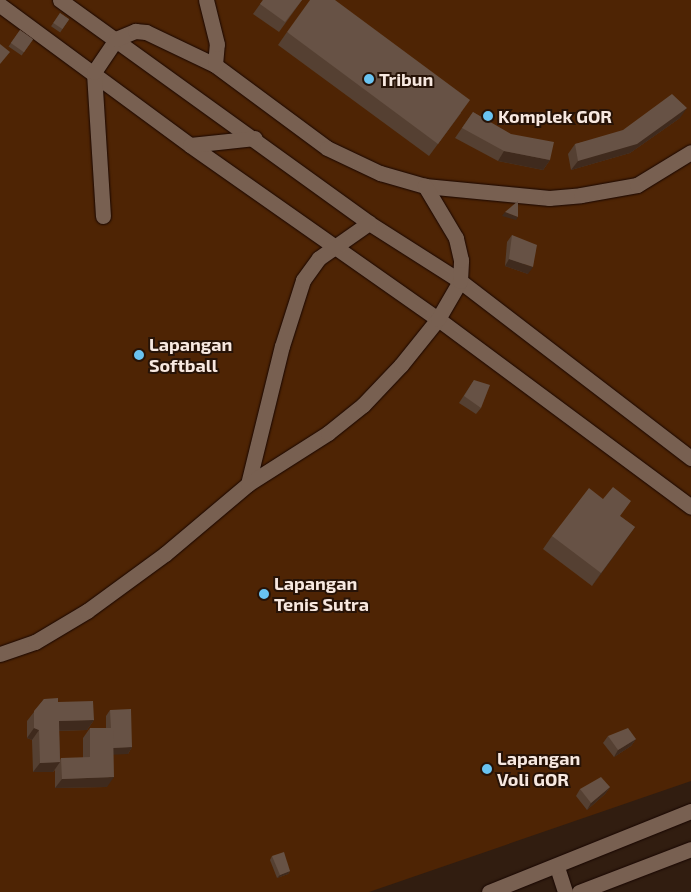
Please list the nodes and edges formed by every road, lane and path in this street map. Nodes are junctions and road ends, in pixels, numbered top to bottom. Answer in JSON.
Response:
{"nodes":[{"id":1,"x":60,"y":0,"type":"edge"},
{"id":2,"x":206,"y":0,"type":"edge"},
{"id":3,"x":0,"y":5,"type":"edge"},
{"id":4,"x":116,"y":39,"type":"junction"},
{"id":5,"x":215,"y":65,"type":"junction"},
{"id":6,"x":94,"y":72,"type":"junction"},
{"id":7,"x":255,"y":138,"type":"junction"},
{"id":8,"x":190,"y":144,"type":"junction"},
{"id":9,"x":691,"y":152,"type":"edge"},
{"id":10,"x":425,"y":186,"type":"junction"},
{"id":11,"x":103,"y":216,"type":"dead end"},
{"id":12,"x":369,"y":223,"type":"junction"},
{"id":13,"x":335,"y":247,"type":"junction"},
{"id":14,"x":460,"y":281,"type":"junction"},
{"id":15,"x":438,"y":320,"type":"junction"},
{"id":16,"x":691,"y":458,"type":"edge"},
{"id":17,"x":248,"y":484,"type":"junction"},
{"id":18,"x":691,"y":507,"type":"edge"},
{"id":19,"x":0,"y":654,"type":"edge"},
{"id":20,"x":688,"y":810,"type":"edge"},
{"id":21,"x":691,"y":850,"type":"edge"},
{"id":22,"x":557,"y":867,"type":"junction"},
{"id":23,"x":489,"y":892,"type":"edge"},
{"id":24,"x":565,"y":892,"type":"edge"},
{"id":25,"x":579,"y":892,"type":"edge"}],
"edges":[{"from":1,"to":4,"type":"street"},
{"from":2,"to":5,"type":"street"},
{"from":3,"to":6,"type":"street"},
{"from":4,"to":5,"type":"street"},
{"from":4,"to":6,"type":"street"},
{"from":4,"to":7,"type":"street"},
{"from":5,"to":10,"type":"street"},
{"from":6,"to":8,"type":"street"},
{"from":6,"to":11,"type":"street"},
{"from":7,"to":8,"type":"street"},
{"from":7,"to":12,"type":"street"},
{"from":8,"to":13,"type":"street"},
{"from":9,"to":10,"type":"street"},
{"from":10,"to":14,"type":"street"},
{"from":12,"to":13,"type":"street"},
{"from":12,"to":14,"type":"street"},
{"from":13,"to":15,"type":"street"},
{"from":13,"to":17,"type":"street"},
{"from":14,"to":15,"type":"street"},
{"from":14,"to":16,"type":"street"},
{"from":15,"to":17,"type":"street"},
{"from":15,"to":18,"type":"street"},
{"from":17,"to":19,"type":"street"},
{"from":20,"to":22,"type":"street"},
{"from":21,"to":25,"type":"street"},
{"from":22,"to":23,"type":"street"},
{"from":22,"to":24,"type":"street"}]}
